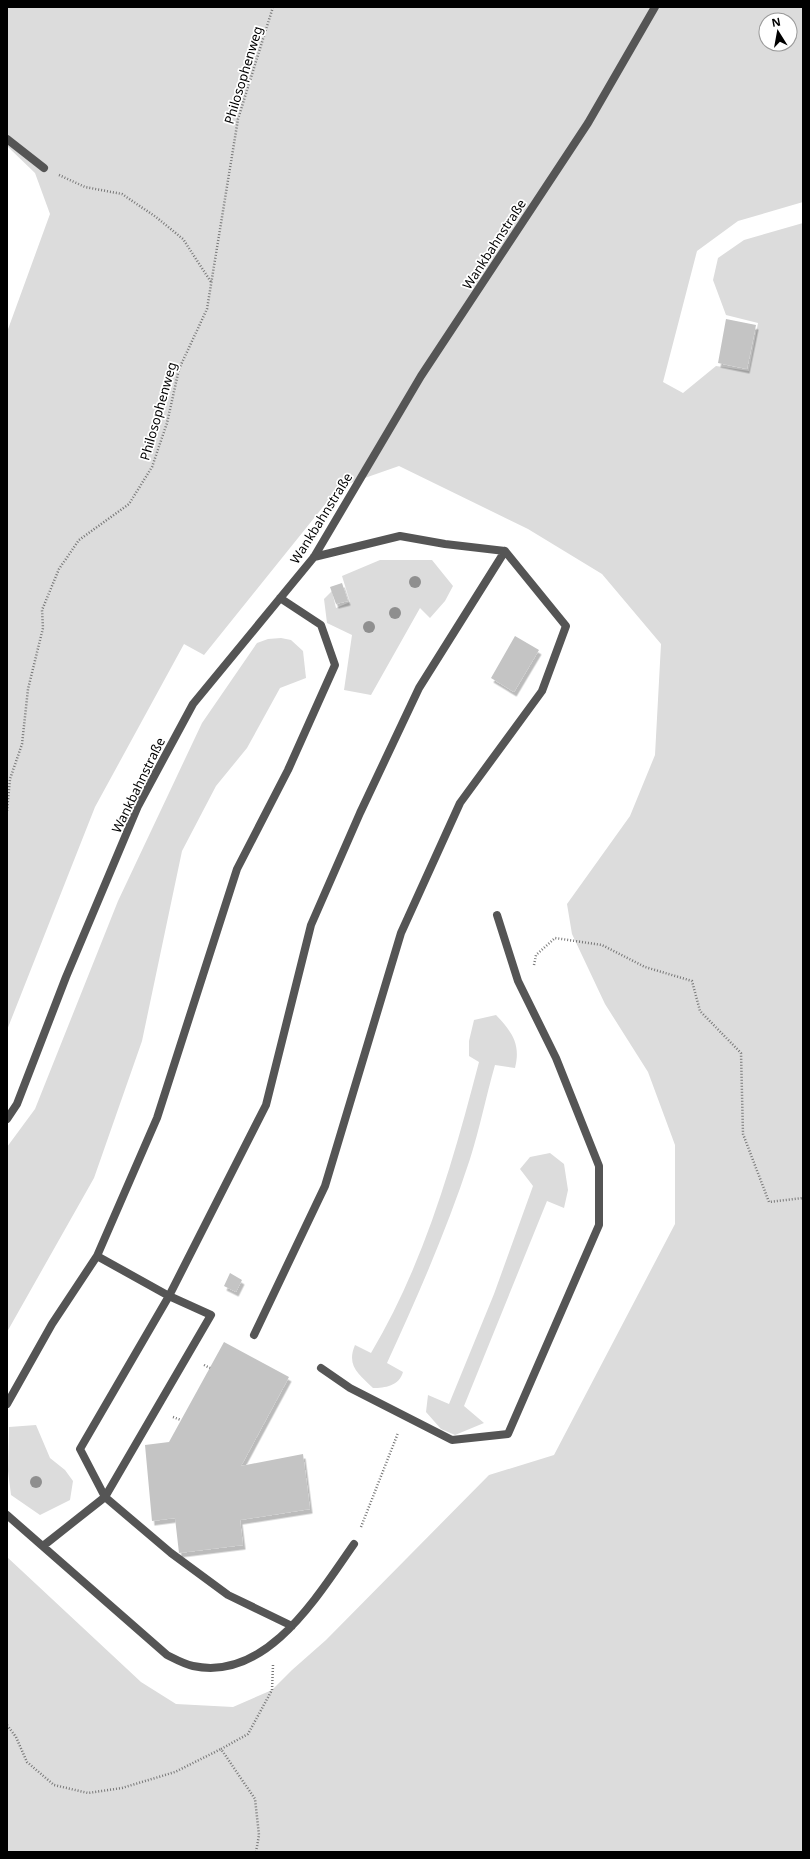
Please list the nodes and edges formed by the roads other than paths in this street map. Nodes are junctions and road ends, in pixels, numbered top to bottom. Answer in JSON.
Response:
{"nodes":[{"id":1,"x":655,"y":7,"type":"edge"},
{"id":2,"x":7,"y":139,"type":"edge"},
{"id":3,"x":44,"y":168,"type":"road end"},
{"id":4,"x":505,"y":551,"type":"junction"},
{"id":5,"x":314,"y":557,"type":"junction"},
{"id":6,"x":280,"y":598,"type":"junction"},
{"id":7,"x":497,"y":915,"type":"dead end"},
{"id":8,"x":7,"y":1119,"type":"edge"},
{"id":9,"x":97,"y":1256,"type":"junction"},
{"id":10,"x":169,"y":1296,"type":"junction"},
{"id":11,"x":254,"y":1335,"type":"dead end"},
{"id":12,"x":320,"y":1368,"type":"dead end"},
{"id":13,"x":7,"y":1404,"type":"edge"},
{"id":14,"x":105,"y":1497,"type":"junction"},
{"id":15,"x":7,"y":1516,"type":"edge"},
{"id":16,"x":354,"y":1544,"type":"road end"},
{"id":17,"x":43,"y":1546,"type":"junction"},
{"id":18,"x":292,"y":1626,"type":"junction"}],
"edges":[{"from":1,"to":5,"type":"lane","name":"Wankbahnstraße"},
{"from":2,"to":3,"type":"lane"},
{"from":4,"to":5,"type":"lane"},
{"from":4,"to":10,"type":"lane"},
{"from":4,"to":11,"type":"lane"},
{"from":5,"to":6,"type":"lane","name":"Wankbahnstraße"},
{"from":6,"to":8,"type":"lane","name":"Wankbahnstraße"},
{"from":6,"to":9,"type":"lane"},
{"from":7,"to":12,"type":"lane"},
{"from":9,"to":10,"type":"lane"},
{"from":9,"to":13,"type":"lane"},
{"from":10,"to":14,"type":"lane"},
{"from":10,"to":14,"type":"lane"},
{"from":14,"to":17,"type":"lane"},
{"from":14,"to":18,"type":"lane"},
{"from":15,"to":17,"type":"lane"},
{"from":16,"to":18,"type":"lane"},
{"from":17,"to":18,"type":"lane"}]}
